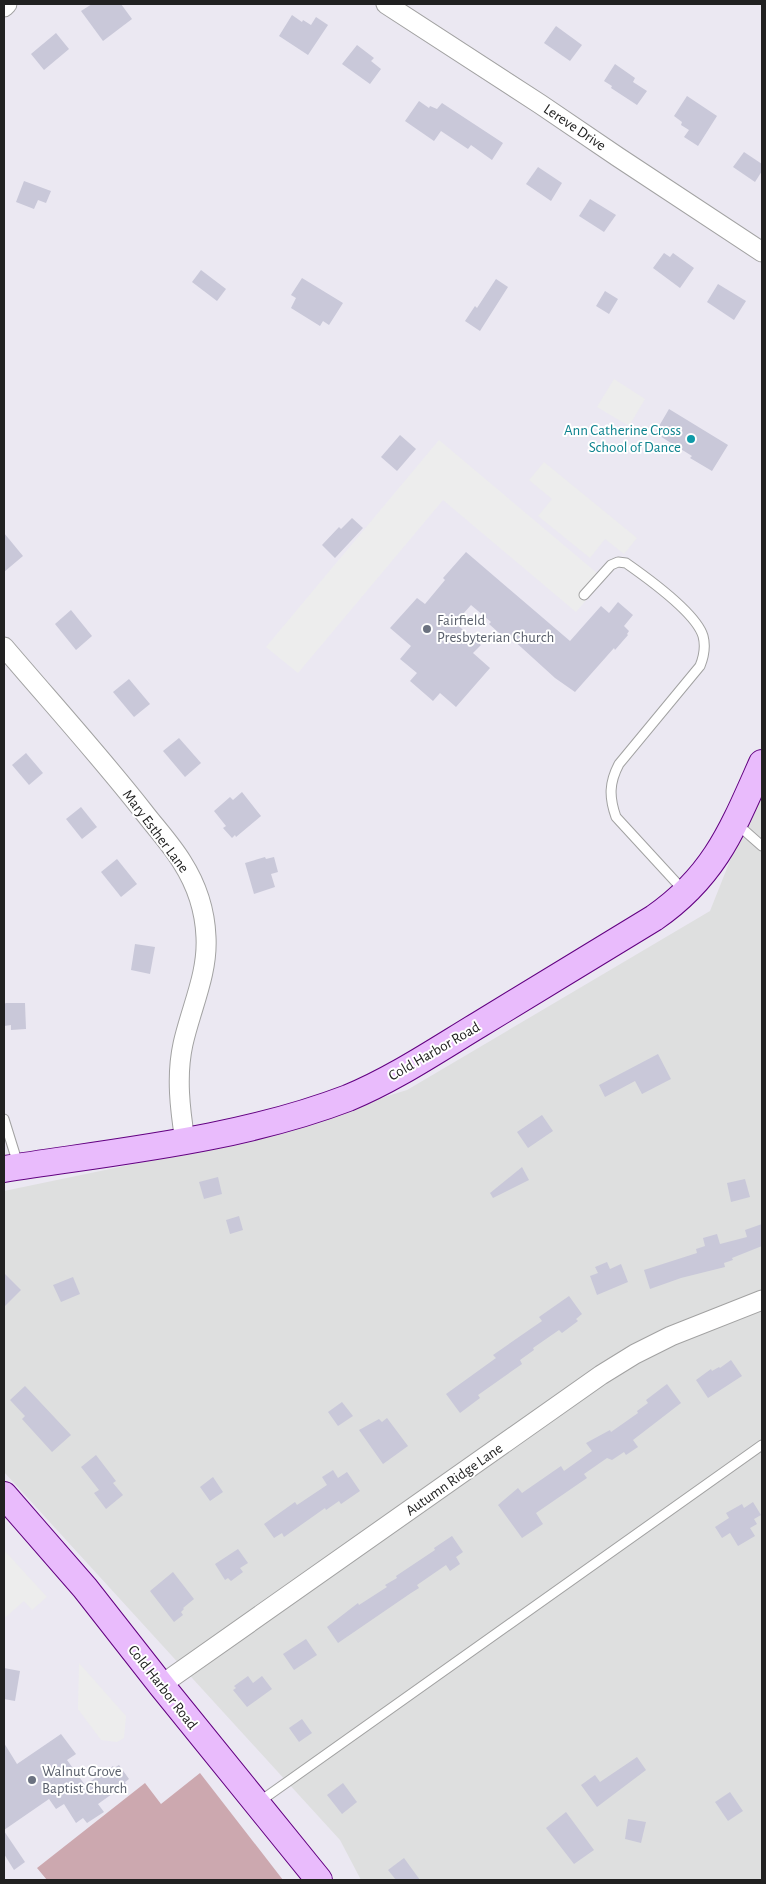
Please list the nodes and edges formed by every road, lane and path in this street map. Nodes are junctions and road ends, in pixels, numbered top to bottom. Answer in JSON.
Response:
{"nodes":[{"id":1,"x":7,"y":4,"type":"edge"},
{"id":2,"x":386,"y":4,"type":"edge"},
{"id":3,"x":4,"y":7,"type":"edge"},
{"id":4,"x":762,"y":252,"type":"edge"},
{"id":5,"x":584,"y":595,"type":"dead end"},
{"id":6,"x":4,"y":647,"type":"edge"},
{"id":7,"x":762,"y":763,"type":"edge"},
{"id":8,"x":735,"y":822,"type":"junction"},
{"id":9,"x":762,"y":846,"type":"edge"},
{"id":10,"x":686,"y":893,"type":"junction"},
{"id":11,"x":4,"y":1119,"type":"edge"},
{"id":12,"x":185,"y":1141,"type":"junction"},
{"id":13,"x":11,"y":1167,"type":"edge"},
{"id":14,"x":762,"y":1300,"type":"edge"},
{"id":15,"x":762,"y":1445,"type":"edge"},
{"id":16,"x":4,"y":1495,"type":"edge"},
{"id":17,"x":160,"y":1685,"type":"junction"},
{"id":18,"x":257,"y":1804,"type":"junction"},
{"id":19,"x":320,"y":1880,"type":"edge"}],
"edges":[{"from":1,"to":3,"type":"street"},
{"from":2,"to":4,"type":"street","name":"Lereve Drive"},
{"from":5,"to":10,"type":"lane"},
{"from":6,"to":12,"type":"street","name":"Mary Esther Lane"},
{"from":7,"to":8,"type":"main road","name":"Cold Harbor Road"},
{"from":8,"to":9,"type":"lane"},
{"from":8,"to":10,"type":"main road","name":"Cold Harbor Road"},
{"from":10,"to":12,"type":"main road","name":"Cold Harbor Road"},
{"from":11,"to":13,"type":"lane"},
{"from":12,"to":13,"type":"main road","name":"Cold Harbor Road"},
{"from":14,"to":17,"type":"street","name":"Autumn Ridge Lane"},
{"from":15,"to":18,"type":"lane"},
{"from":16,"to":17,"type":"main road","name":"Cold Harbor Road"},
{"from":17,"to":18,"type":"main road","name":"Cold Harbor Road"},
{"from":18,"to":19,"type":"main road","name":"Cold Harbor Road"}]}
